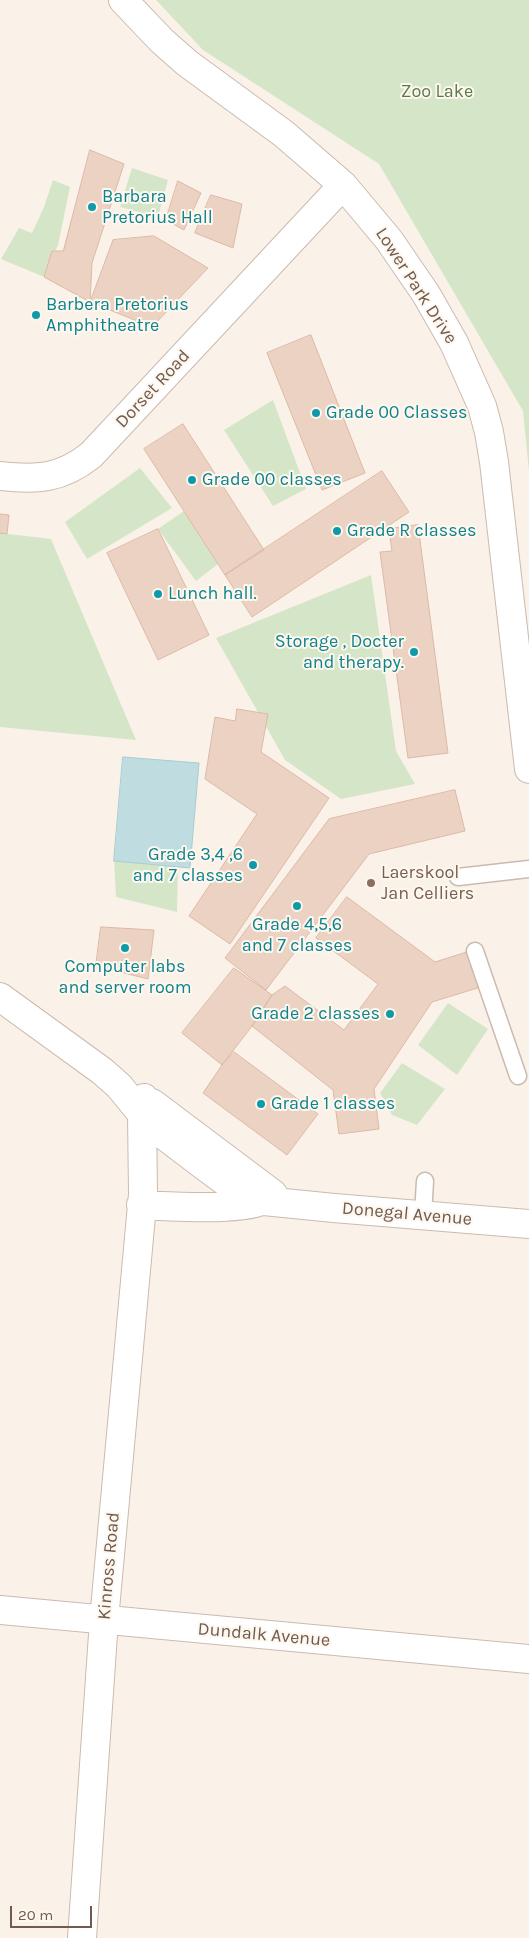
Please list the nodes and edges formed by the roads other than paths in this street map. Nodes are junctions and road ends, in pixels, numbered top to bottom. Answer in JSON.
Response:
{"nodes":[{"id":1,"x":123,"y":0,"type":"edge"},
{"id":2,"x":343,"y":185,"type":"junction"},
{"id":3,"x":0,"y":476,"type":"edge"},
{"id":4,"x":529,"y":769,"type":"edge"},
{"id":5,"x":529,"y":869,"type":"edge"},
{"id":6,"x":458,"y":877,"type":"dead end"},
{"id":7,"x":475,"y":951,"type":"dead end"},
{"id":8,"x":0,"y":997,"type":"edge"},
{"id":9,"x":518,"y":1076,"type":"dead end"},
{"id":10,"x":153,"y":1114,"type":"junction"},
{"id":11,"x":425,"y":1181,"type":"dead end"},
{"id":12,"x":142,"y":1199,"type":"junction"},
{"id":13,"x":274,"y":1199,"type":"junction"},
{"id":14,"x":423,"y":1215,"type":"junction"},
{"id":15,"x":529,"y":1224,"type":"edge"},
{"id":16,"x":0,"y":1610,"type":"edge"},
{"id":17,"x":104,"y":1620,"type":"junction"},
{"id":18,"x":529,"y":1659,"type":"edge"},
{"id":19,"x":82,"y":1938,"type":"edge"}],
"edges":[{"from":1,"to":2,"type":"street","name":"Lower Park Drive"},
{"from":2,"to":3,"type":"street","name":"Dorset Road"},
{"from":2,"to":4,"type":"street","name":"Lower Park Drive"},
{"from":5,"to":6,"type":"lane"},
{"from":7,"to":9,"type":"lane"},
{"from":8,"to":10,"type":"street","name":"Donegal Avenue"},
{"from":10,"to":12,"type":"street","name":"Kinross Road"},
{"from":10,"to":13,"type":"street","name":"Donegal Avenue"},
{"from":11,"to":14,"type":"lane"},
{"from":12,"to":13,"type":"street","name":"Donegal Avenue"},
{"from":12,"to":17,"type":"street","name":"Kinross Road"},
{"from":13,"to":14,"type":"street","name":"Donegal Avenue"},
{"from":14,"to":15,"type":"street","name":"Donegal Avenue"},
{"from":16,"to":17,"type":"street","name":"Dundalk Avenue"},
{"from":17,"to":18,"type":"street","name":"Dundalk Avenue"},
{"from":17,"to":19,"type":"street","name":"Kinross Road"}]}
